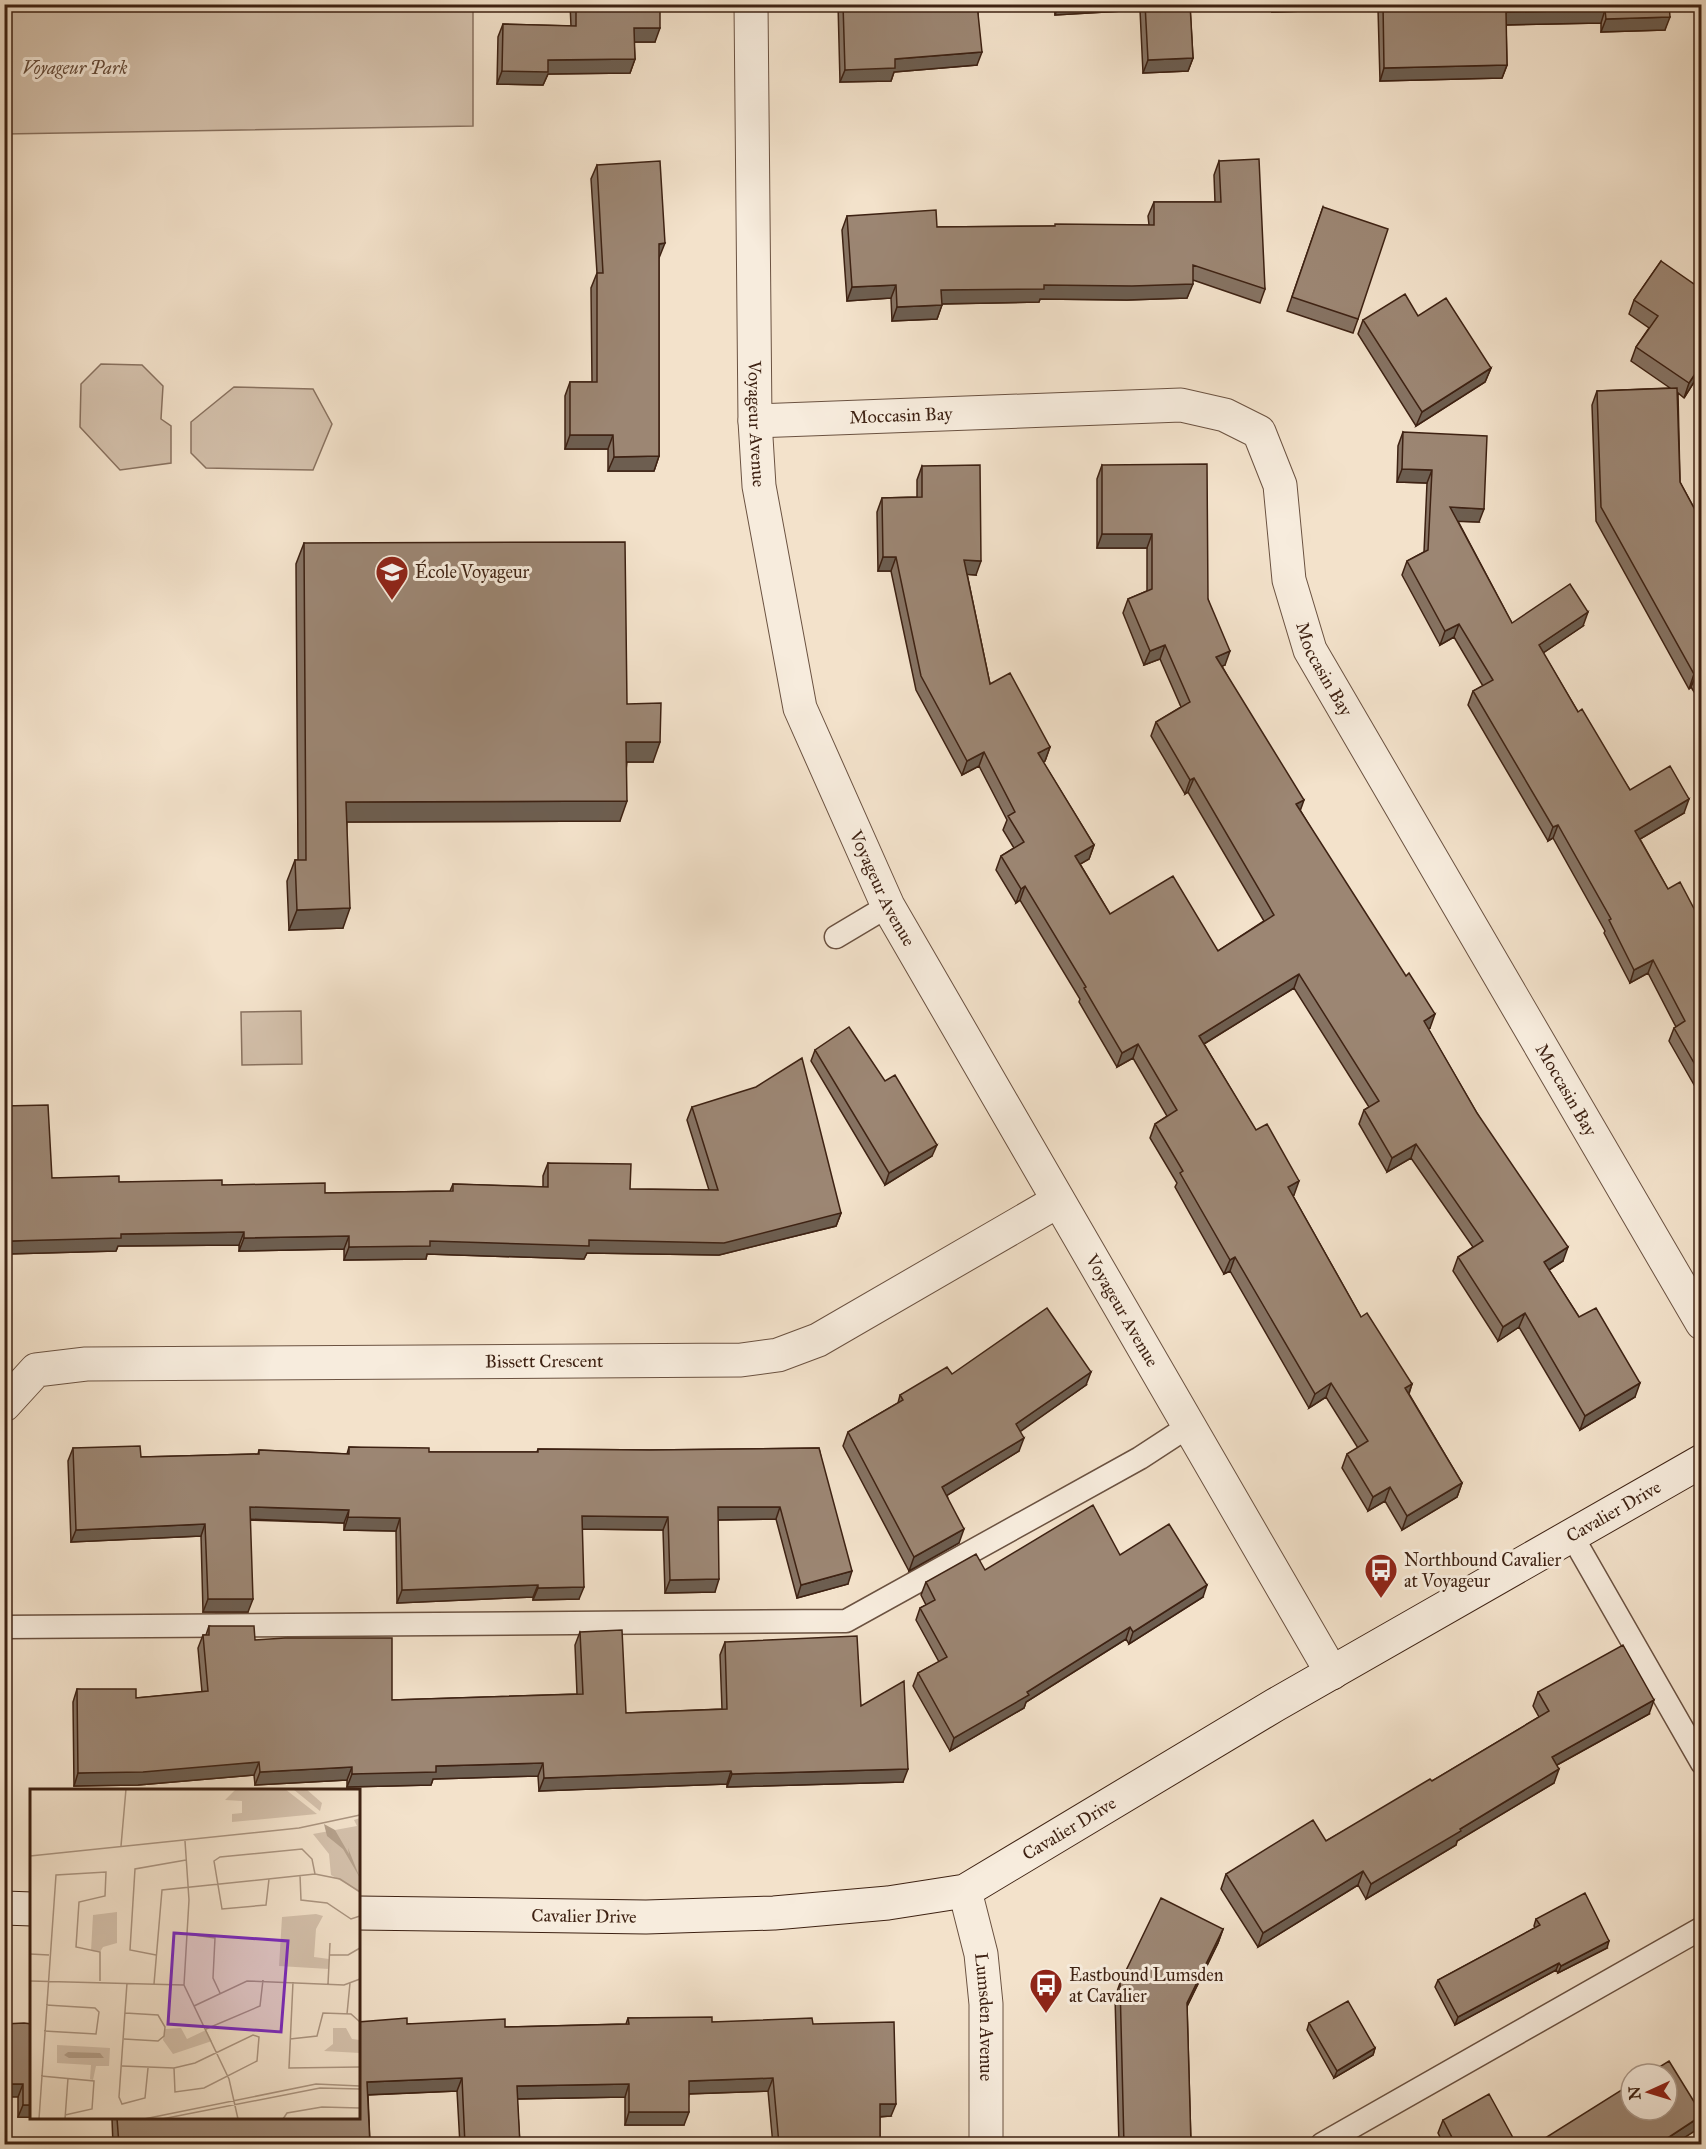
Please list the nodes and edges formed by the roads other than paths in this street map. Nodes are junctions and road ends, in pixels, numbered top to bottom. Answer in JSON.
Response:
{"nodes":[{"id":1,"x":751,"y":4,"type":"edge"},
{"id":2,"x":755,"y":421,"type":"junction"},
{"id":3,"x":888,"y":906,"type":"junction"},
{"id":4,"x":836,"y":937,"type":"dead end"},
{"id":5,"x":1058,"y":1201,"type":"junction"},
{"id":6,"x":1701,"y":1323,"type":"edge"},
{"id":7,"x":4,"y":1405,"type":"edge"},
{"id":8,"x":1189,"y":1426,"type":"junction"},
{"id":9,"x":1701,"y":1461,"type":"edge"},
{"id":10,"x":1572,"y":1536,"type":"junction"},
{"id":11,"x":4,"y":1627,"type":"edge"},
{"id":12,"x":1332,"y":1673,"type":"junction"},
{"id":13,"x":1701,"y":1762,"type":"edge"},
{"id":14,"x":965,"y":1891,"type":"junction"},
{"id":15,"x":4,"y":1908,"type":"edge"},
{"id":16,"x":30,"y":1909,"type":"edge"},
{"id":17,"x":360,"y":1913,"type":"edge"},
{"id":18,"x":1701,"y":1928,"type":"edge"},
{"id":19,"x":986,"y":2145,"type":"edge"},
{"id":20,"x":1322,"y":2145,"type":"edge"}],
"edges":[{"from":1,"to":2,"type":"street","name":"Voyageur Avenue"},
{"from":2,"to":3,"type":"street","name":"Voyageur Avenue"},
{"from":2,"to":6,"type":"street","name":"Moccasin Bay"},
{"from":3,"to":4,"type":"lane"},
{"from":3,"to":5,"type":"street","name":"Voyageur Avenue"},
{"from":5,"to":7,"type":"street","name":"Bissett Crescent"},
{"from":5,"to":8,"type":"street","name":"Voyageur Avenue"},
{"from":8,"to":11,"type":"lane"},
{"from":8,"to":12,"type":"street","name":"Voyageur Avenue"},
{"from":9,"to":10,"type":"street","name":"Cavalier Drive"},
{"from":10,"to":12,"type":"street","name":"Cavalier Drive"},
{"from":10,"to":13,"type":"lane"},
{"from":12,"to":14,"type":"street","name":"Cavalier Drive"},
{"from":14,"to":17,"type":"street","name":"Cavalier Drive"},
{"from":14,"to":19,"type":"street","name":"Lumsden Avenue"},
{"from":15,"to":16,"type":"street"},
{"from":18,"to":20,"type":"lane"}]}
